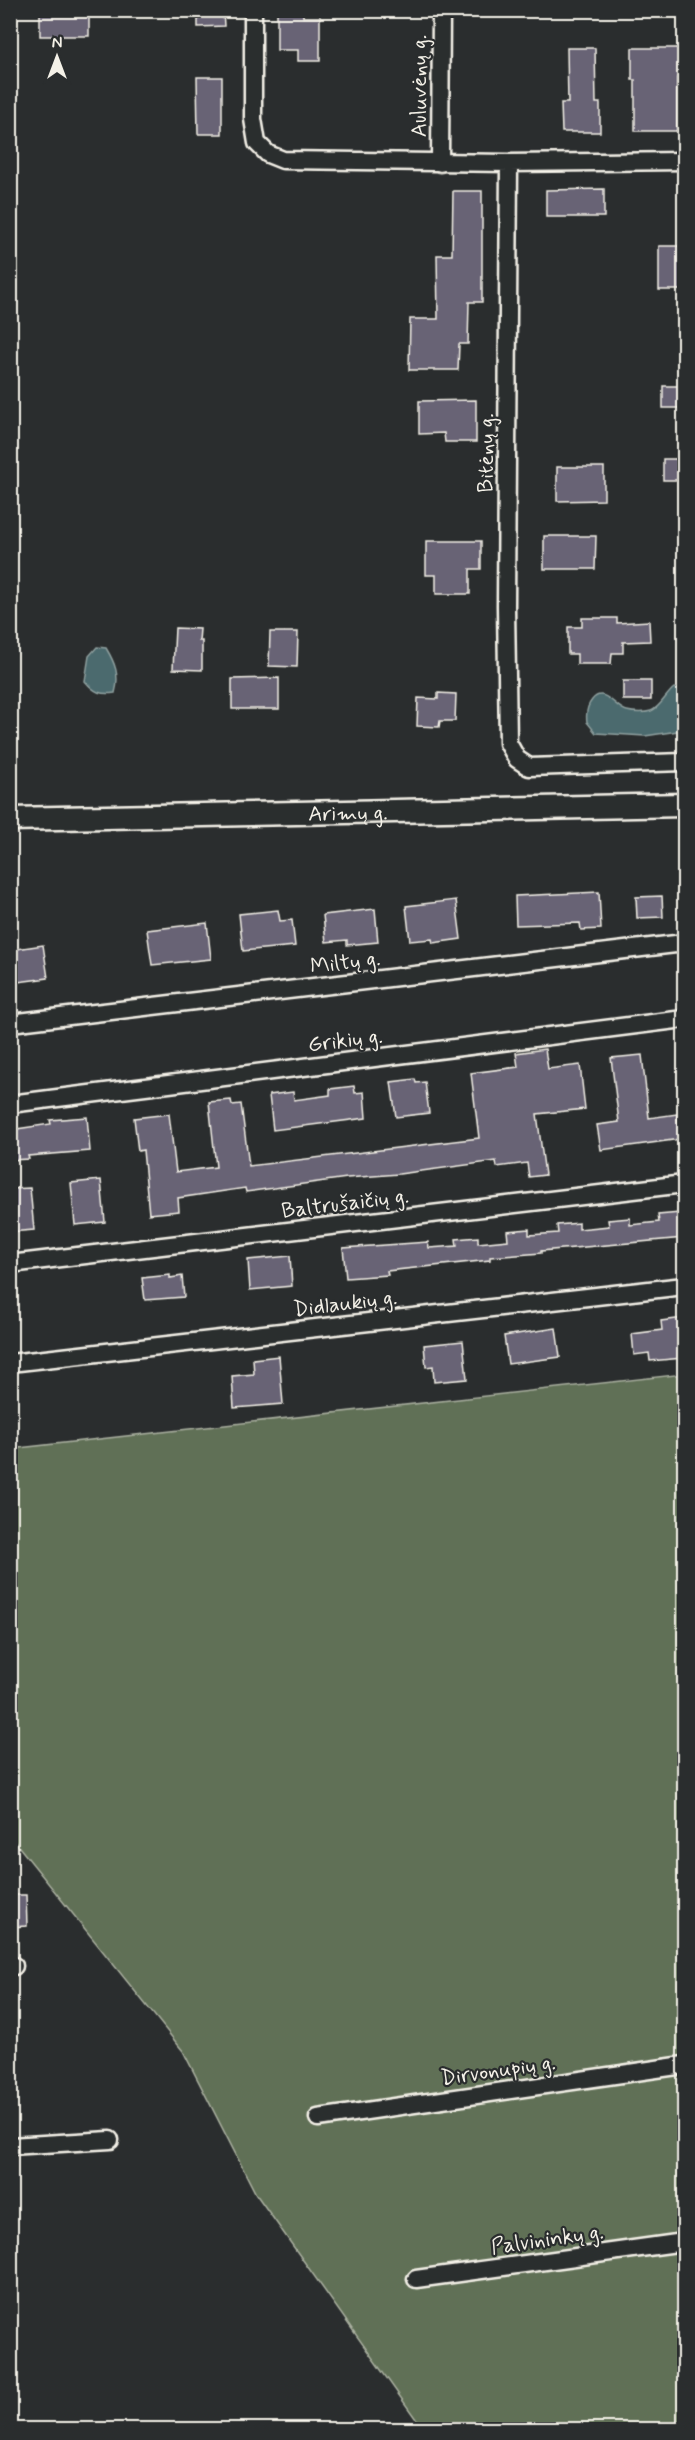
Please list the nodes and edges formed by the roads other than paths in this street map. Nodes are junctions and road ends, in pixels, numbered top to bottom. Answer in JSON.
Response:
{"nodes":[{"id":1,"x":253,"y":10,"type":"edge"},
{"id":2,"x":441,"y":10,"type":"edge"},
{"id":3,"x":684,"y":161,"type":"edge"},
{"id":4,"x":441,"y":163,"type":"junction"},
{"id":5,"x":509,"y":163,"type":"junction"},
{"id":6,"x":684,"y":762,"type":"edge"},
{"id":7,"x":684,"y":805,"type":"edge"},
{"id":8,"x":10,"y":819,"type":"edge"},
{"id":9,"x":684,"y":943,"type":"edge"},
{"id":10,"x":684,"y":1019,"type":"edge"},
{"id":11,"x":10,"y":1023,"type":"edge"},
{"id":12,"x":10,"y":1104,"type":"edge"},
{"id":13,"x":684,"y":1184,"type":"edge"},
{"id":14,"x":10,"y":1264,"type":"edge"},
{"id":15,"x":684,"y":1286,"type":"edge"},
{"id":16,"x":10,"y":1363,"type":"edge"},
{"id":17,"x":684,"y":2065,"type":"edge"},
{"id":18,"x":318,"y":2118,"type":"dead end"},
{"id":19,"x":110,"y":2140,"type":"dead end"},
{"id":20,"x":10,"y":2146,"type":"edge"},
{"id":21,"x":684,"y":2242,"type":"edge"},
{"id":22,"x":416,"y":2279,"type":"dead end"}],
"edges":[{"from":1,"to":4,"type":"street"},
{"from":2,"to":4,"type":"street","name":"Auluvėnų g."},
{"from":3,"to":5,"type":"street"},
{"from":4,"to":5,"type":"street"},
{"from":5,"to":6,"type":"street","name":"Bitėnų g."},
{"from":7,"to":8,"type":"main road","name":"Arimų g."},
{"from":9,"to":11,"type":"street","name":"Miltų g."},
{"from":10,"to":12,"type":"street","name":"Grikių g."},
{"from":13,"to":14,"type":"street","name":"Baltrušaičių g."},
{"from":15,"to":16,"type":"street","name":"Didlaukių g."},
{"from":17,"to":18,"type":"street","name":"Dirvonupių g."},
{"from":19,"to":20,"type":"street"},
{"from":21,"to":22,"type":"street","name":"Palvininkų g."}]}
